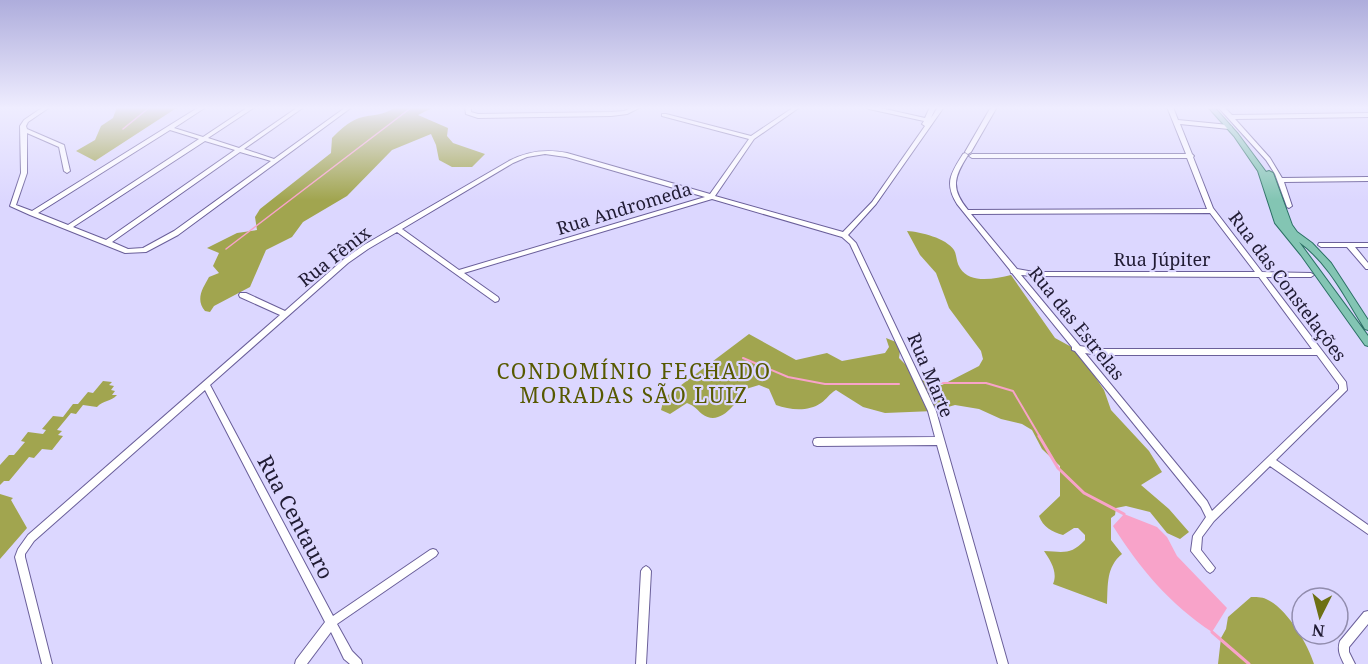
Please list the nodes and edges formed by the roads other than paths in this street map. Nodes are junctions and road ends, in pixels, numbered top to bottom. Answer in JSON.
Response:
{"nodes":[{"id":1,"x":24,"y":138,"type":"edge"},
{"id":2,"x":43,"y":138,"type":"edge"},
{"id":3,"x":153,"y":138,"type":"edge"},
{"id":4,"x":200,"y":138,"type":"edge"},
{"id":5,"x":256,"y":138,"type":"edge"},
{"id":6,"x":307,"y":138,"type":"edge"},
{"id":7,"x":752,"y":138,"type":"edge"},
{"id":8,"x":920,"y":138,"type":"edge"},
{"id":9,"x":977,"y":138,"type":"edge"},
{"id":10,"x":1184,"y":138,"type":"edge"},
{"id":11,"x":1236,"y":138,"type":"edge"},
{"id":12,"x":1241,"y":138,"type":"edge"},
{"id":13,"x":1251,"y":138,"type":"edge"},
{"id":14,"x":203,"y":139,"type":"junction"},
{"id":15,"x":239,"y":150,"type":"junction"},
{"id":16,"x":969,"y":154,"type":"junction"},
{"id":17,"x":1191,"y":156,"type":"junction"},
{"id":18,"x":276,"y":161,"type":"junction"},
{"id":19,"x":67,"y":171,"type":"dead end"},
{"id":20,"x":1368,"y":179,"type":"edge"},
{"id":21,"x":1280,"y":180,"type":"junction"},
{"id":22,"x":711,"y":197,"type":"junction"},
{"id":23,"x":1289,"y":206,"type":"dead end"},
{"id":24,"x":1212,"y":211,"type":"junction"},
{"id":25,"x":967,"y":212,"type":"junction"},
{"id":26,"x":32,"y":214,"type":"junction"},
{"id":27,"x":68,"y":228,"type":"junction"},
{"id":28,"x":397,"y":229,"type":"junction"},
{"id":29,"x":844,"y":235,"type":"junction"},
{"id":30,"x":1299,"y":238,"type":"junction"},
{"id":31,"x":106,"y":243,"type":"junction"},
{"id":32,"x":1309,"y":245,"type":"junction"},
{"id":33,"x":1321,"y":245,"type":"junction"},
{"id":34,"x":1349,"y":245,"type":"junction"},
{"id":35,"x":1368,"y":245,"type":"edge"},
{"id":36,"x":1306,"y":257,"type":"junction"},
{"id":37,"x":1327,"y":262,"type":"junction"},
{"id":38,"x":1368,"y":267,"type":"edge"},
{"id":39,"x":1013,"y":271,"type":"junction"},
{"id":40,"x":459,"y":272,"type":"junction"},
{"id":41,"x":1260,"y":274,"type":"junction"},
{"id":42,"x":1311,"y":274,"type":"dead end"},
{"id":43,"x":243,"y":295,"type":"dead end"},
{"id":44,"x":1334,"y":297,"type":"junction"},
{"id":45,"x":495,"y":299,"type":"dead end"},
{"id":46,"x":1356,"y":309,"type":"junction"},
{"id":47,"x":286,"y":314,"type":"junction"},
{"id":48,"x":1368,"y":327,"type":"edge"},
{"id":49,"x":1368,"y":343,"type":"edge"},
{"id":50,"x":1075,"y":348,"type":"junction"},
{"id":51,"x":1319,"y":352,"type":"junction"},
{"id":52,"x":206,"y":384,"type":"junction"},
{"id":53,"x":940,"y":441,"type":"junction"},
{"id":54,"x":816,"y":442,"type":"dead end"},
{"id":55,"x":1269,"y":461,"type":"junction"},
{"id":56,"x":1204,"y":504,"type":"junction"},
{"id":57,"x":1219,"y":509,"type":"junction"},
{"id":58,"x":1211,"y":518,"type":"junction"},
{"id":59,"x":1368,"y":530,"type":"edge"},
{"id":60,"x":433,"y":553,"type":"dead end"},
{"id":61,"x":1210,"y":567,"type":"dead end"},
{"id":62,"x":646,"y":571,"type":"dead end"},
{"id":63,"x":1368,"y":616,"type":"edge"},
{"id":64,"x":332,"y":622,"type":"junction"},
{"id":65,"x":47,"y":664,"type":"edge"},
{"id":66,"x":300,"y":664,"type":"edge"},
{"id":67,"x":357,"y":664,"type":"edge"},
{"id":68,"x":641,"y":664,"type":"edge"},
{"id":69,"x":1003,"y":664,"type":"edge"},
{"id":70,"x":1350,"y":664,"type":"edge"}],
"edges":[{"from":1,"to":26,"type":"street"},
{"from":2,"to":19,"type":"street"},
{"from":3,"to":26,"type":"street"},
{"from":4,"to":14,"type":"street"},
{"from":5,"to":15,"type":"street"},
{"from":6,"to":18,"type":"street"},
{"from":7,"to":22,"type":"street","name":"Rua Andromeda"},
{"from":8,"to":29,"type":"street"},
{"from":9,"to":16,"type":"street","name":"Rua das Estrelas"},
{"from":10,"to":17,"type":"street","name":"Rua das Constelações"},
{"from":11,"to":36,"type":"main road"},
{"from":12,"to":30,"type":"main road"},
{"from":13,"to":21,"type":"street"},
{"from":14,"to":15,"type":"street"},
{"from":14,"to":27,"type":"street"},
{"from":15,"to":18,"type":"street"},
{"from":15,"to":31,"type":"street"},
{"from":16,"to":17,"type":"street"},
{"from":16,"to":25,"type":"street","name":"Rua das Estrelas"},
{"from":17,"to":24,"type":"street","name":"Rua das Constelações"},
{"from":18,"to":31,"type":"street"},
{"from":20,"to":21,"type":"street"},
{"from":21,"to":23,"type":"street"},
{"from":22,"to":28,"type":"street","name":"Rua Fênix"},
{"from":22,"to":29,"type":"street","name":"Rua Fênix"},
{"from":22,"to":40,"type":"street","name":"Rua Andromeda"},
{"from":24,"to":25,"type":"street"},
{"from":24,"to":41,"type":"street","name":"Rua das Constelações"},
{"from":25,"to":39,"type":"street","name":"Rua das Estrelas"},
{"from":26,"to":27,"type":"street"},
{"from":27,"to":31,"type":"street"},
{"from":28,"to":40,"type":"street"},
{"from":28,"to":47,"type":"street","name":"Rua Fênix"},
{"from":29,"to":53,"type":"street","name":"Rua Marte"},
{"from":30,"to":32,"type":"main road"},
{"from":30,"to":33,"type":"main road"},
{"from":32,"to":33,"type":"main road"},
{"from":32,"to":36,"type":"main road"},
{"from":32,"to":37,"type":"main road"},
{"from":33,"to":34,"type":"street"},
{"from":33,"to":37,"type":"main road"},
{"from":34,"to":35,"type":"street"},
{"from":34,"to":38,"type":"street"},
{"from":36,"to":37,"type":"main road"},
{"from":36,"to":44,"type":"main road"},
{"from":37,"to":46,"type":"main road"},
{"from":39,"to":41,"type":"street","name":"Rua Júpiter"},
{"from":39,"to":50,"type":"street","name":"Rua das Estrelas"},
{"from":40,"to":45,"type":"street"},
{"from":41,"to":42,"type":"street","name":"Rua Júpiter"},
{"from":41,"to":51,"type":"street","name":"Rua das Constelações"},
{"from":43,"to":47,"type":"street"},
{"from":44,"to":46,"type":"main road"},
{"from":44,"to":49,"type":"main road"},
{"from":46,"to":48,"type":"main road"},
{"from":47,"to":52,"type":"street","name":"Rua Fênix"},
{"from":50,"to":51,"type":"street"},
{"from":50,"to":56,"type":"street","name":"Rua das Estrelas"},
{"from":51,"to":55,"type":"street","name":"Rua das Constelações"},
{"from":52,"to":64,"type":"street","name":"Rua Centauro"},
{"from":52,"to":65,"type":"street","name":"Rua Fênix"},
{"from":53,"to":54,"type":"street"},
{"from":53,"to":69,"type":"street","name":"Rua Marte"},
{"from":55,"to":57,"type":"street","name":"Rua das Constelações"},
{"from":55,"to":59,"type":"street"},
{"from":56,"to":57,"type":"street"},
{"from":56,"to":58,"type":"street","name":"Rua das Estrelas"},
{"from":57,"to":58,"type":"street","name":"Rua das Constelações"},
{"from":58,"to":61,"type":"street","name":"Rua das Constelações"},
{"from":60,"to":64,"type":"street"},
{"from":62,"to":68,"type":"street"},
{"from":63,"to":70,"type":"street"},
{"from":64,"to":66,"type":"street"},
{"from":64,"to":67,"type":"street","name":"Rua Centauro"}]}
